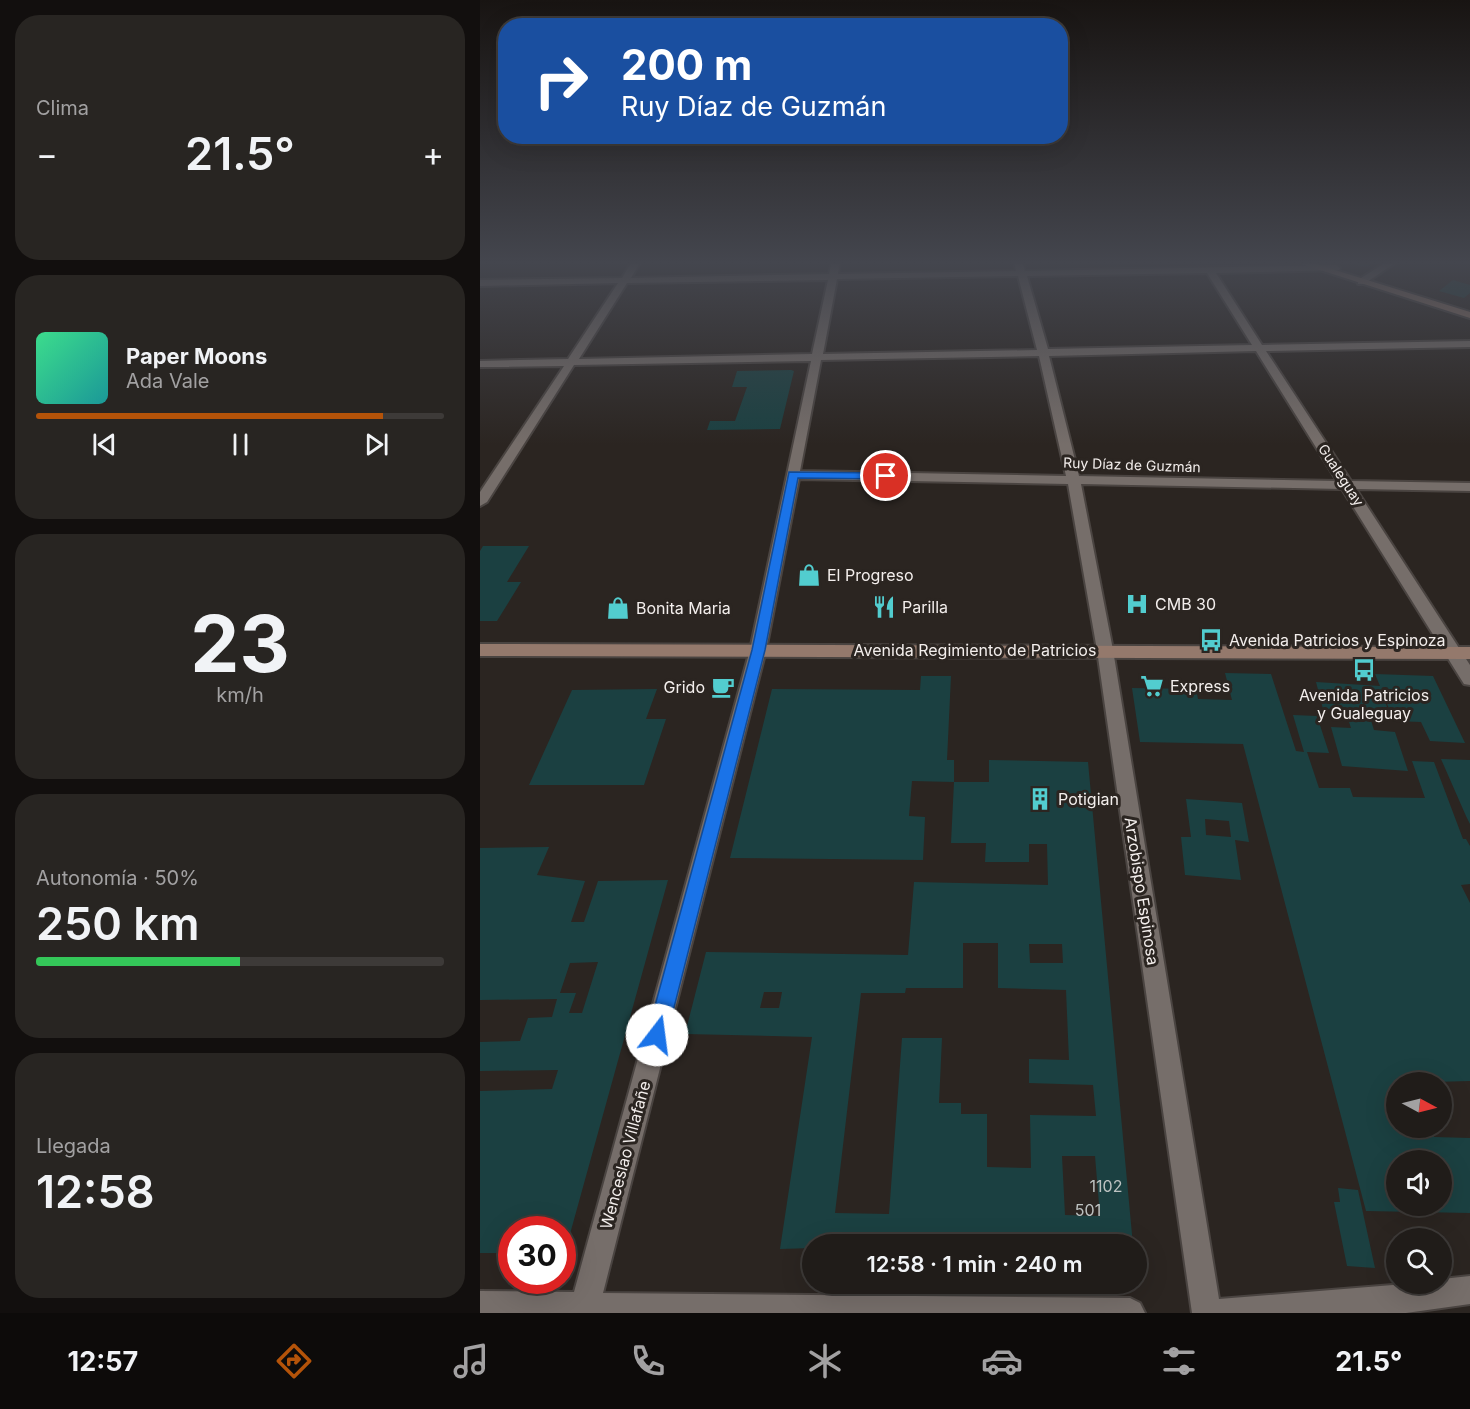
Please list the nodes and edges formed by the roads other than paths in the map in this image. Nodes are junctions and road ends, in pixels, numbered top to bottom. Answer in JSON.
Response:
{"nodes":[{"id":1,"x":597,"y":322,"type":"edge"},
{"id":2,"x":823,"y":322,"type":"edge"},
{"id":3,"x":1035,"y":322,"type":"edge"},
{"id":4,"x":1242,"y":322,"type":"edge"},
{"id":5,"x":1470,"y":344,"type":"edge"},
{"id":6,"x":1258,"y":348,"type":"junction"},
{"id":7,"x":1043,"y":352,"type":"junction"},
{"id":8,"x":816,"y":357,"type":"junction"},
{"id":9,"x":571,"y":362,"type":"junction"},
{"id":10,"x":480,"y":364,"type":"edge"},
{"id":11,"x":793,"y":475,"type":"junction"},
{"id":12,"x":1073,"y":478,"type":"junction"},
{"id":13,"x":1348,"y":486,"type":"junction"},
{"id":14,"x":1470,"y":487,"type":"edge"},
{"id":15,"x":480,"y":502,"type":"edge"},
{"id":16,"x":480,"y":650,"type":"edge"},
{"id":17,"x":758,"y":650,"type":"junction"},
{"id":18,"x":1105,"y":650,"type":"junction"},
{"id":19,"x":1462,"y":652,"type":"edge"},
{"id":20,"x":1470,"y":680,"type":"edge"},
{"id":21,"x":1470,"y":1290,"type":"edge"},
{"id":22,"x":480,"y":1306,"type":"edge"},
{"id":23,"x":584,"y":1310,"type":"edge"},
{"id":24,"x":1130,"y":1313,"type":"edge"},
{"id":25,"x":1208,"y":1313,"type":"edge"},
{"id":26,"x":1221,"y":1313,"type":"edge"}],
"edges":[{"from":1,"to":9,"type":"street"},
{"from":2,"to":8,"type":"street","name":"Wenceslao Villafañe"},
{"from":3,"to":7,"type":"street","name":"Arzobispo Espinosa"},
{"from":4,"to":6,"type":"street","name":"Gualeguay"},
{"from":5,"to":6,"type":"street"},
{"from":6,"to":7,"type":"street"},
{"from":6,"to":13,"type":"street","name":"Gualeguay"},
{"from":7,"to":8,"type":"street"},
{"from":7,"to":12,"type":"street","name":"Arzobispo Espinosa"},
{"from":8,"to":9,"type":"street"},
{"from":8,"to":11,"type":"street","name":"Wenceslao Villafañe"},
{"from":9,"to":10,"type":"street"},
{"from":9,"to":15,"type":"street"},
{"from":11,"to":12,"type":"street","name":"Ruy Díaz de Guzmán"},
{"from":11,"to":17,"type":"street","name":"Wenceslao Villafañe"},
{"from":12,"to":13,"type":"street","name":"Ruy Díaz de Guzmán"},
{"from":12,"to":18,"type":"street","name":"Arzobispo Espinosa"},
{"from":13,"to":14,"type":"street","name":"Ruy Díaz de Guzmán"},
{"from":13,"to":19,"type":"street","name":"Gualeguay"},
{"from":16,"to":17,"type":"main road","name":"Avenida Regimiento de Patricios"},
{"from":17,"to":18,"type":"main road","name":"Avenida Regimiento de Patricios"},
{"from":17,"to":23,"type":"street","name":"Wenceslao Villafañe"},
{"from":18,"to":19,"type":"main road","name":"Avenida Regimiento de Patricios"},
{"from":18,"to":25,"type":"street","name":"Arzobispo Espinosa"},
{"from":19,"to":20,"type":"street","name":"Gualeguay"},
{"from":21,"to":26,"type":"street"},
{"from":22,"to":23,"type":"street"},
{"from":23,"to":24,"type":"street"}]}
